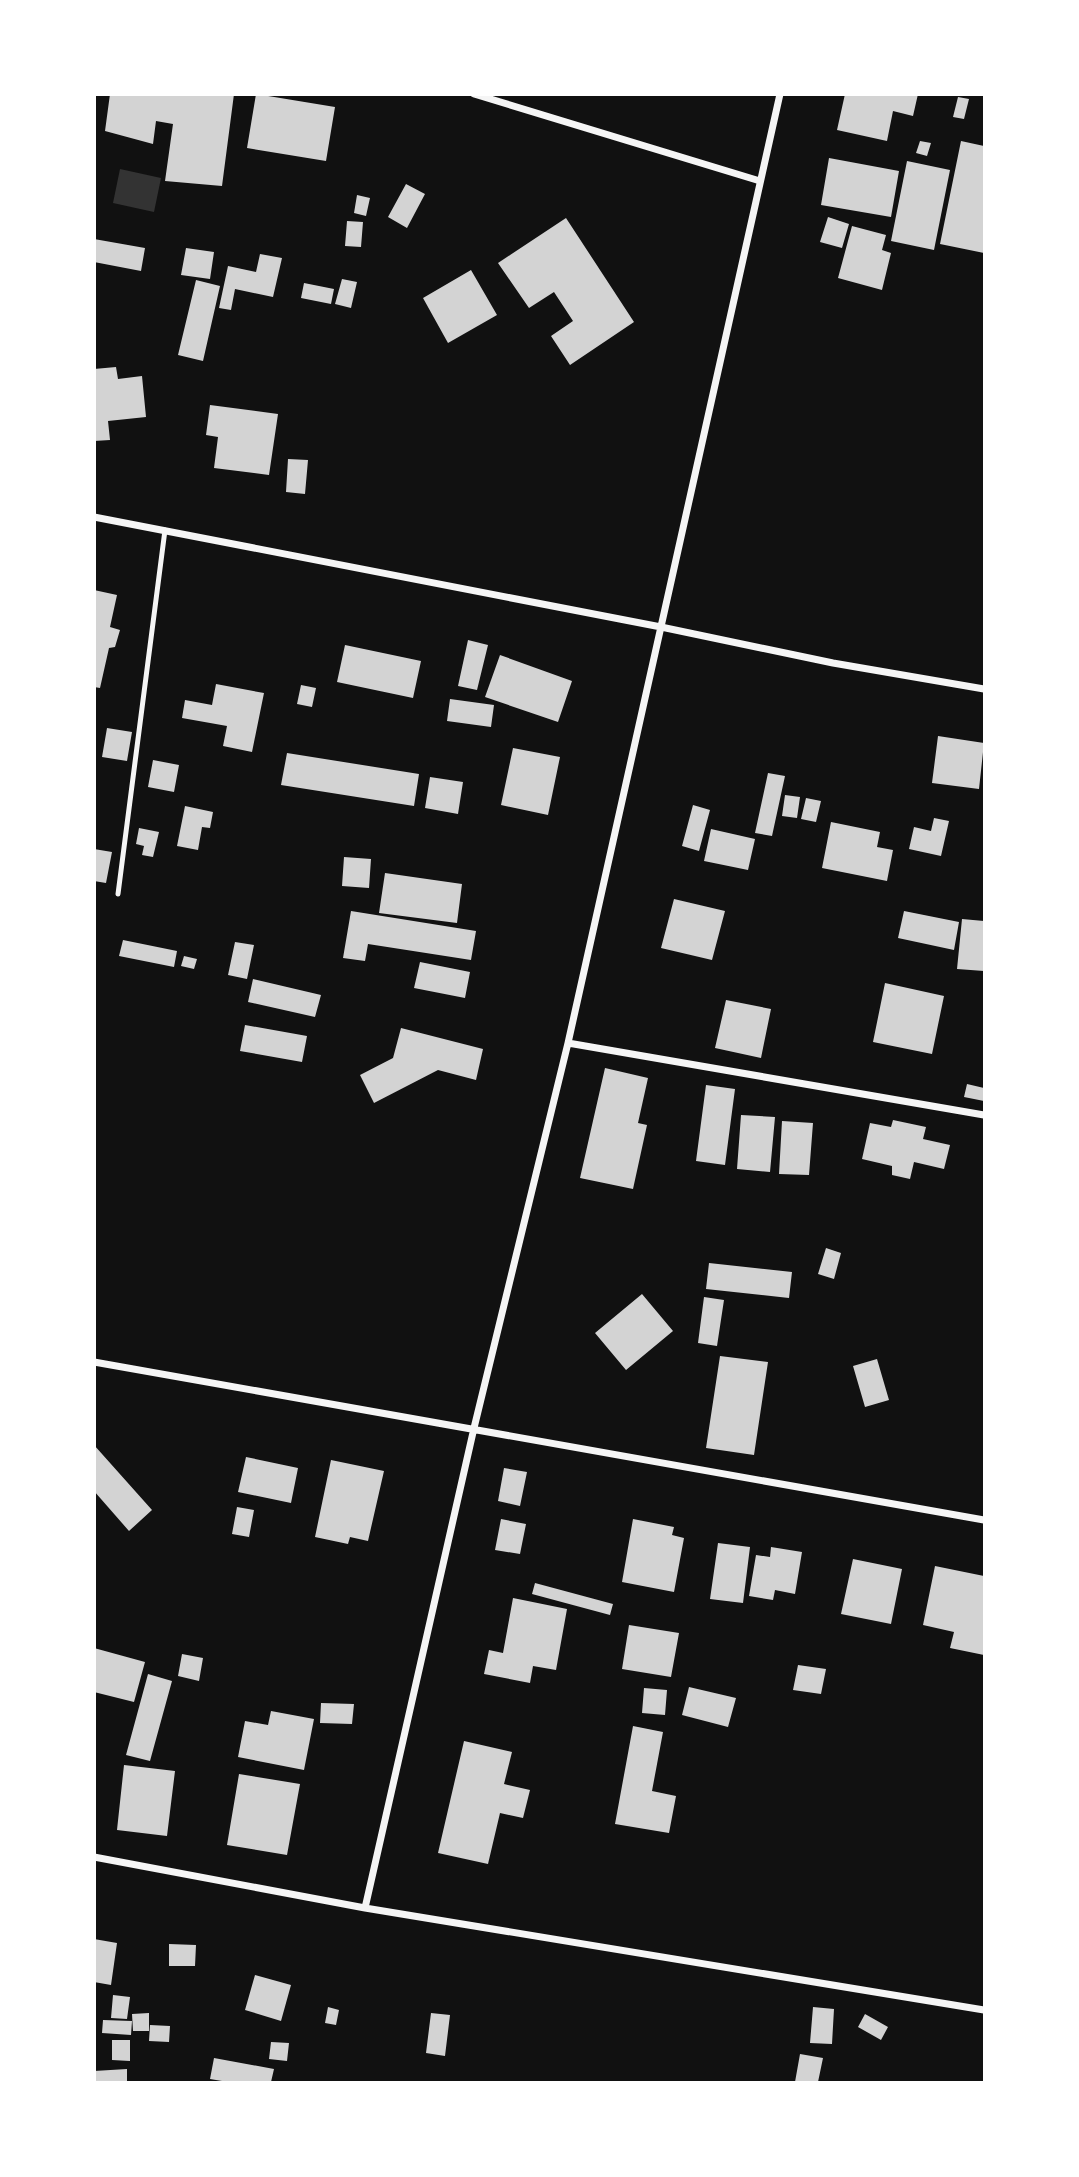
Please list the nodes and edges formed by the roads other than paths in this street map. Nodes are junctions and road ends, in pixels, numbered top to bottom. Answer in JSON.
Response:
{"nodes":[{"id":1,"x":474,"y":94,"type":"edge"},
{"id":2,"x":780,"y":94,"type":"edge"},
{"id":3,"x":760,"y":181,"type":"junction"},
{"id":4,"x":94,"y":517,"type":"edge"},
{"id":5,"x":165,"y":530,"type":"junction"},
{"id":6,"x":661,"y":627,"type":"junction"},
{"id":7,"x":985,"y":689,"type":"edge"},
{"id":8,"x":118,"y":894,"type":"dead end"},
{"id":9,"x":568,"y":1043,"type":"junction"},
{"id":10,"x":985,"y":1115,"type":"edge"},
{"id":11,"x":94,"y":1362,"type":"edge"},
{"id":12,"x":474,"y":1428,"type":"junction"},
{"id":13,"x":985,"y":1520,"type":"edge"},
{"id":14,"x":94,"y":1857,"type":"edge"},
{"id":15,"x":365,"y":1908,"type":"junction"},
{"id":16,"x":985,"y":2010,"type":"edge"}],
"edges":[{"from":1,"to":3,"type":"street"},
{"from":2,"to":3,"type":"street"},
{"from":3,"to":6,"type":"street"},
{"from":4,"to":5,"type":"street"},
{"from":5,"to":6,"type":"street"},
{"from":5,"to":8,"type":"lane"},
{"from":6,"to":7,"type":"street"},
{"from":6,"to":9,"type":"street"},
{"from":9,"to":10,"type":"street"},
{"from":9,"to":12,"type":"street"},
{"from":11,"to":12,"type":"street"},
{"from":12,"to":13,"type":"street"},
{"from":12,"to":15,"type":"street"},
{"from":14,"to":15,"type":"street"},
{"from":15,"to":16,"type":"street"}]}
